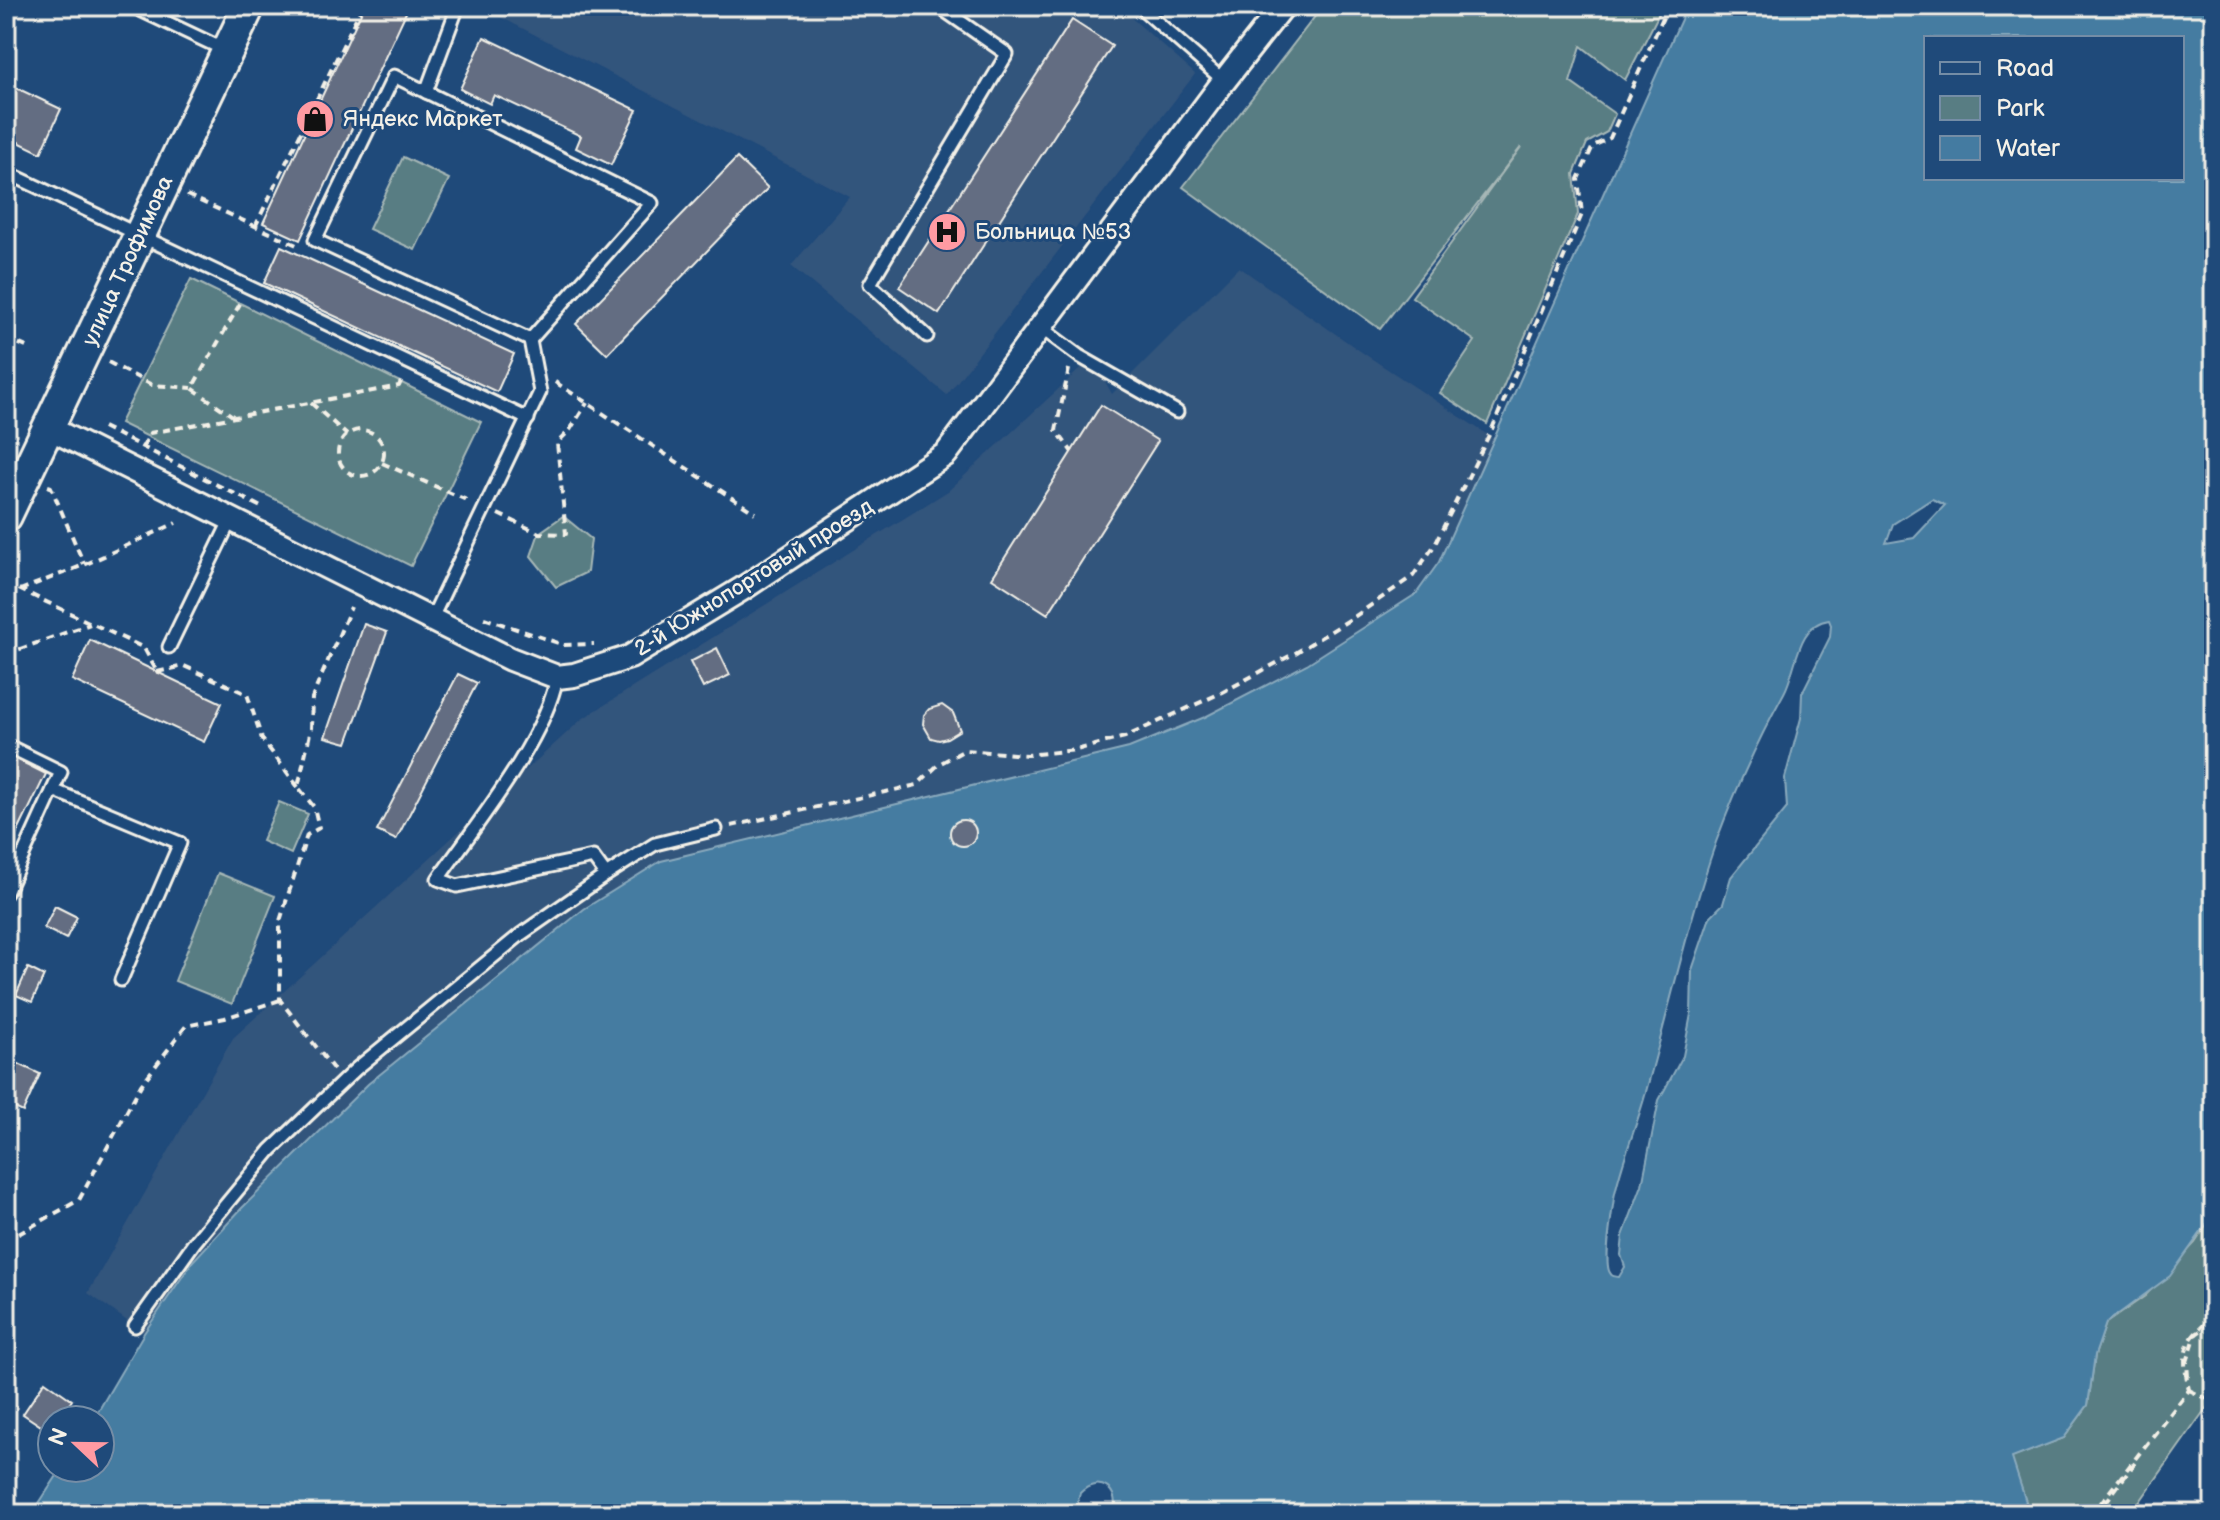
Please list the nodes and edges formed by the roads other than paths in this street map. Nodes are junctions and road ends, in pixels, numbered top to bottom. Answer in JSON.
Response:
{"nodes":[{"id":1,"x":132,"y":6,"type":"edge"},
{"id":2,"x":249,"y":6,"type":"edge"},
{"id":3,"x":458,"y":6,"type":"edge"},
{"id":4,"x":938,"y":6,"type":"edge"},
{"id":5,"x":1139,"y":6,"type":"edge"},
{"id":6,"x":1283,"y":6,"type":"edge"},
{"id":7,"x":228,"y":51,"type":"junction"},
{"id":8,"x":1224,"y":81,"type":"junction"},
{"id":9,"x":426,"y":92,"type":"junction"},
{"id":10,"x":6,"y":172,"type":"edge"},
{"id":11,"x":140,"y":235,"type":"junction"},
{"id":12,"x":1040,"y":327,"type":"junction"},
{"id":13,"x":927,"y":336,"type":"dead end"},
{"id":14,"x":530,"y":340,"type":"junction"},
{"id":15,"x":1177,"y":412,"type":"dead end"},
{"id":16,"x":528,"y":419,"type":"junction"},
{"id":17,"x":49,"y":428,"type":"junction"},
{"id":18,"x":6,"y":516,"type":"edge"},
{"id":19,"x":231,"y":519,"type":"junction"},
{"id":20,"x":431,"y":620,"type":"junction"},
{"id":21,"x":169,"y":647,"type":"dead end"},
{"id":22,"x":557,"y":677,"type":"junction"},
{"id":23,"x":6,"y":745,"type":"edge"},
{"id":24,"x":53,"y":790,"type":"junction"},
{"id":25,"x":716,"y":829,"type":"road end"},
{"id":26,"x":606,"y":875,"type":"junction"},
{"id":27,"x":6,"y":893,"type":"edge"},
{"id":28,"x":121,"y":980,"type":"dead end"},
{"id":29,"x":135,"y":1326,"type":"dead end"}],
"edges":[{"from":1,"to":7,"type":"lane"},
{"from":2,"to":7,"type":"main road","name":"улица Трофимова"},
{"from":3,"to":9,"type":"lane"},
{"from":4,"to":13,"type":"lane"},
{"from":5,"to":8,"type":"lane"},
{"from":6,"to":8,"type":"street","name":"2-й Южнопортовый проезд"},
{"from":7,"to":11,"type":"main road","name":"улица Трофимова"},
{"from":8,"to":12,"type":"street","name":"2-й Южнопортовый проезд"},
{"from":9,"to":14,"type":"lane"},
{"from":9,"to":14,"type":"lane"},
{"from":10,"to":11,"type":"lane"},
{"from":11,"to":16,"type":"lane"},
{"from":11,"to":17,"type":"main road","name":"улица Трофимова"},
{"from":12,"to":15,"type":"lane"},
{"from":12,"to":22,"type":"street","name":"2-й Южнопортовый проезд"},
{"from":14,"to":16,"type":"lane"},
{"from":16,"to":20,"type":"lane"},
{"from":17,"to":18,"type":"main road","name":"улица Трофимова"},
{"from":17,"to":19,"type":"street"},
{"from":19,"to":20,"type":"street"},
{"from":19,"to":21,"type":"lane"},
{"from":20,"to":22,"type":"street"},
{"from":22,"to":26,"type":"lane"},
{"from":23,"to":24,"type":"lane"},
{"from":24,"to":27,"type":"lane"},
{"from":24,"to":28,"type":"lane"},
{"from":25,"to":26,"type":"lane"},
{"from":26,"to":29,"type":"lane"}]}
